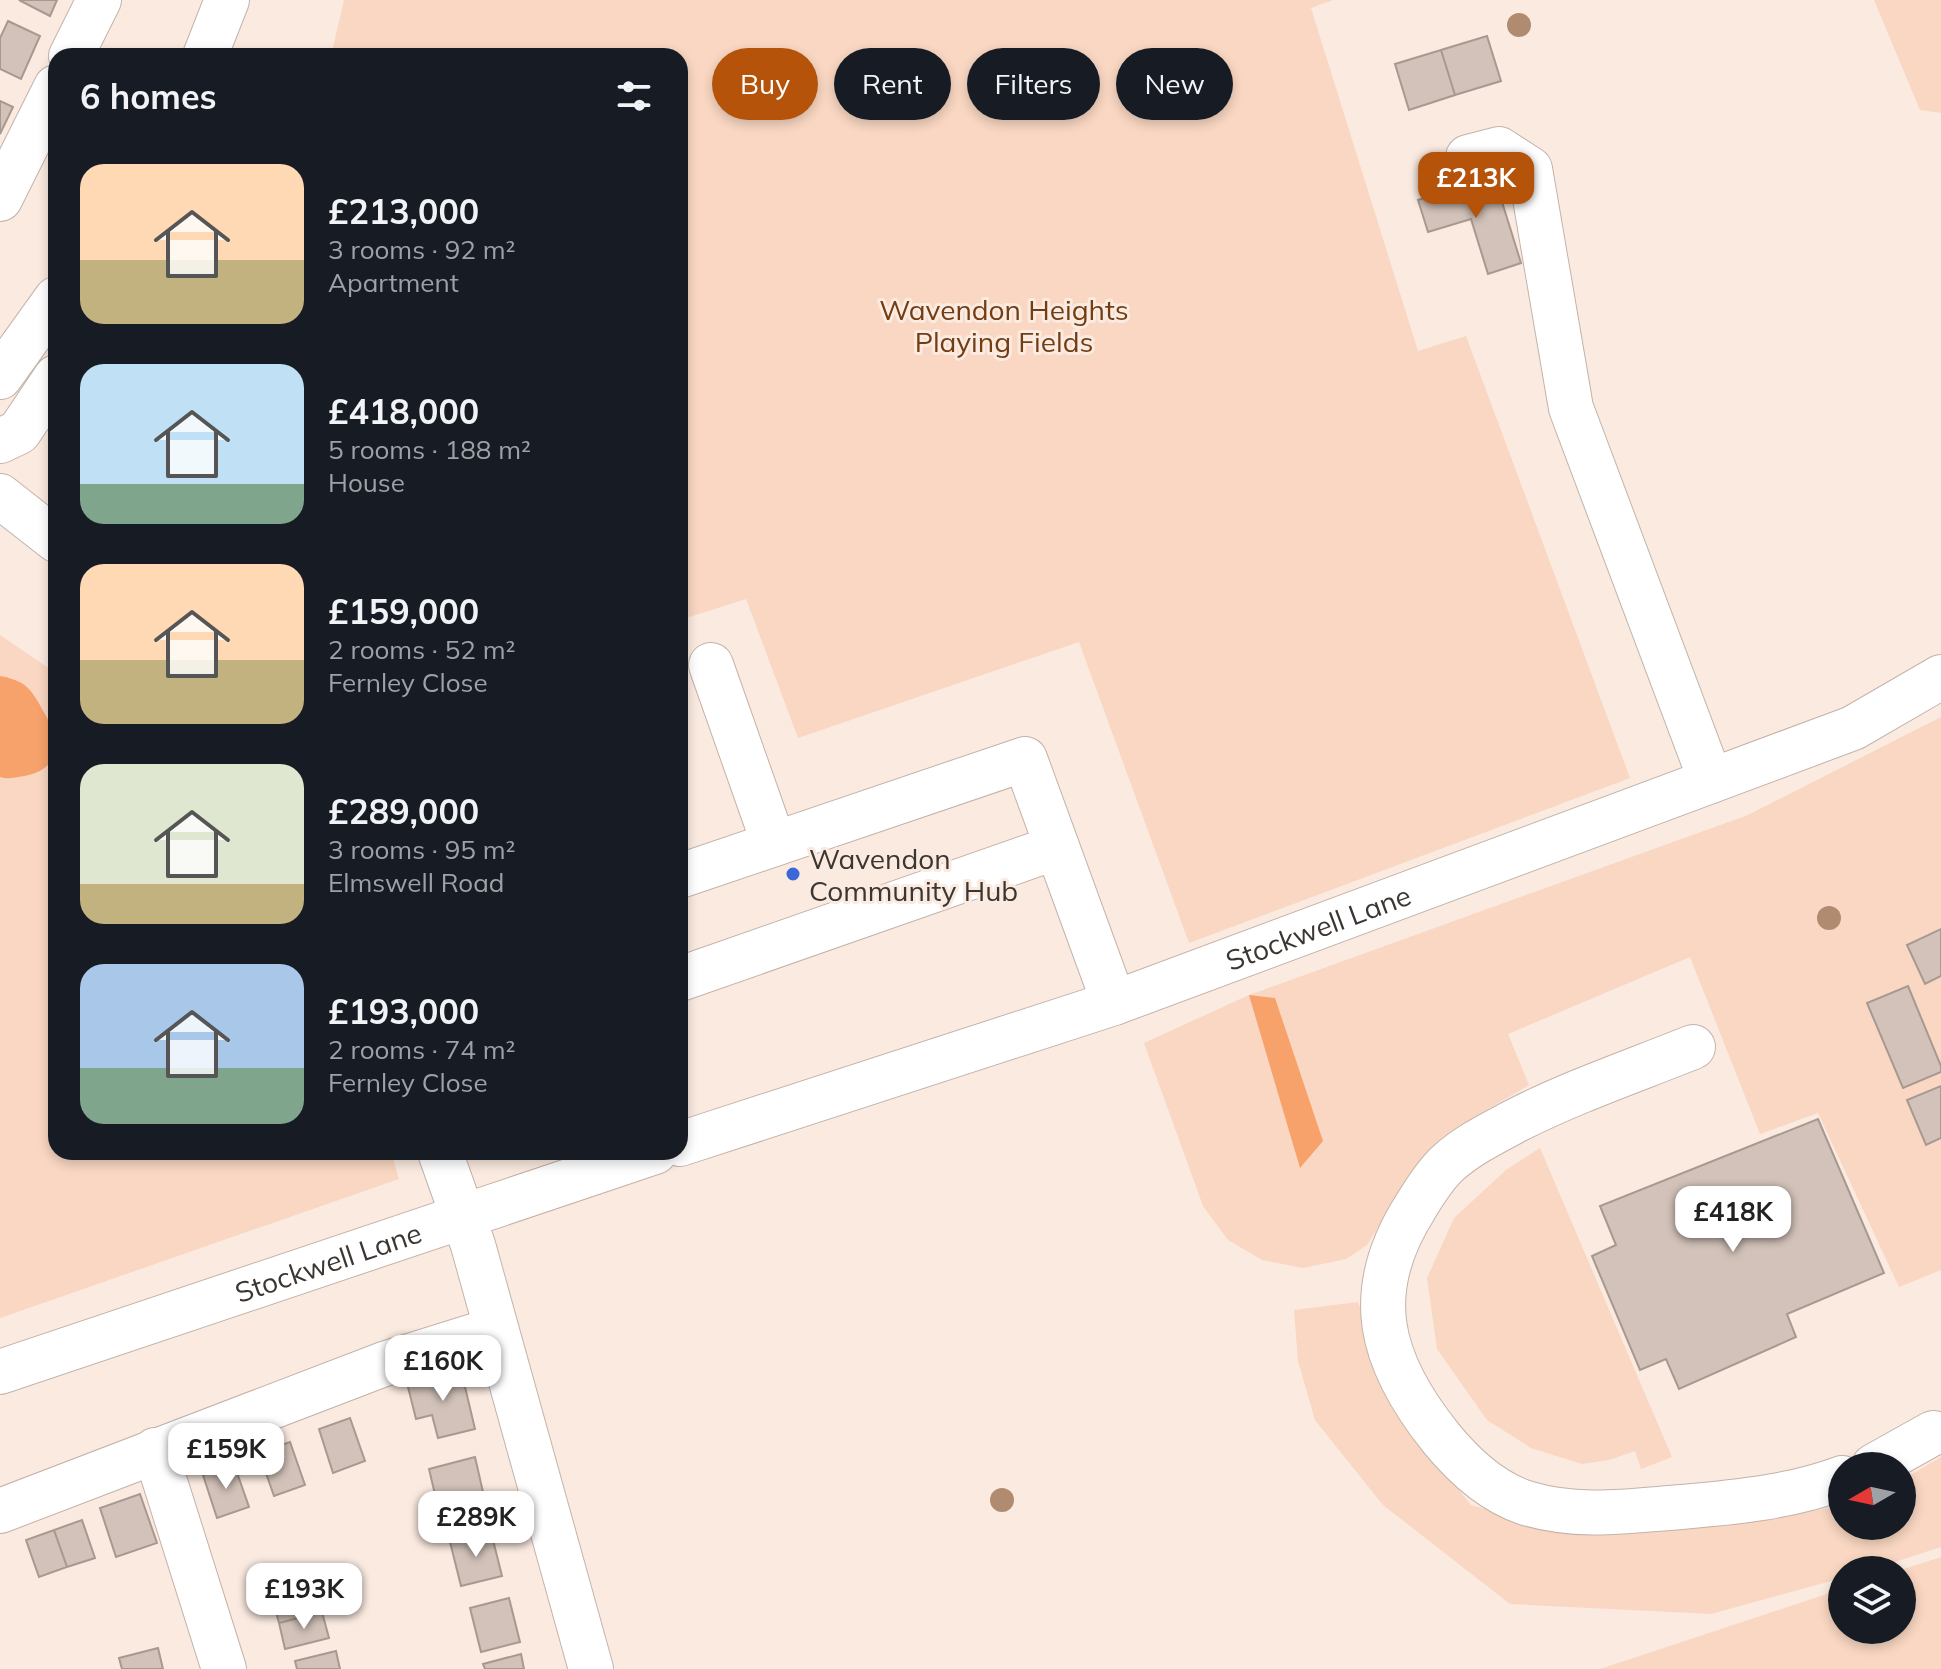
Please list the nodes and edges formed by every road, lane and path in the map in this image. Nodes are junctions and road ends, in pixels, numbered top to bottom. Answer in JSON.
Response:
{"nodes":[{"id":1,"x":99,"y":0,"type":"edge"},
{"id":2,"x":227,"y":0,"type":"edge"},
{"id":3,"x":75,"y":48,"type":"edge"},
{"id":4,"x":208,"y":48,"type":"edge"},
{"id":5,"x":48,"y":102,"type":"edge"},
{"id":6,"x":1468,"y":157,"type":"dead end"},
{"id":7,"x":4,"y":182,"type":"edge"},
{"id":8,"x":48,"y":310,"type":"edge"},
{"id":9,"x":0,"y":377,"type":"edge"},
{"id":10,"x":48,"y":389,"type":"edge"},
{"id":11,"x":0,"y":441,"type":"edge"},
{"id":12,"x":0,"y":496,"type":"edge"},
{"id":13,"x":48,"y":534,"type":"edge"},
{"id":14,"x":711,"y":665,"type":"dead end"},
{"id":15,"x":1941,"y":677,"type":"edge"},
{"id":16,"x":1711,"y":781,"type":"junction"},
{"id":17,"x":774,"y":844,"type":"junction"},
{"id":18,"x":1057,"y":847,"type":"junction"},
{"id":19,"x":688,"y":873,"type":"edge"},
{"id":20,"x":688,"y":976,"type":"edge"},
{"id":21,"x":1114,"y":1003,"type":"junction"},
{"id":22,"x":1693,"y":1047,"type":"dead end"},
{"id":23,"x":688,"y":1141,"type":"edge"},
{"id":24,"x":443,"y":1160,"type":"edge"},
{"id":25,"x":631,"y":1160,"type":"edge"},
{"id":26,"x":462,"y":1217,"type":"junction"},
{"id":27,"x":496,"y":1329,"type":"junction"},
{"id":28,"x":0,"y":1372,"type":"edge"},
{"id":29,"x":1933,"y":1433,"type":"dead end"},
{"id":30,"x":155,"y":1450,"type":"junction"},
{"id":31,"x":1899,"y":1452,"type":"edge"},
{"id":32,"x":1828,"y":1481,"type":"edge"},
{"id":33,"x":0,"y":1511,"type":"edge"},
{"id":34,"x":224,"y":1669,"type":"edge"},
{"id":35,"x":591,"y":1669,"type":"edge"}],
"edges":[{"from":1,"to":3,"type":"street"},
{"from":2,"to":4,"type":"street"},
{"from":5,"to":7,"type":"street"},
{"from":6,"to":16,"type":"street"},
{"from":8,"to":9,"type":"street"},
{"from":10,"to":11,"type":"street"},
{"from":12,"to":13,"type":"street"},
{"from":14,"to":17,"type":"street"},
{"from":15,"to":16,"type":"street","name":"Stockwell Lane"},
{"from":16,"to":21,"type":"street","name":"Stockwell Lane"},
{"from":17,"to":18,"type":"street"},
{"from":17,"to":19,"type":"street"},
{"from":18,"to":20,"type":"street"},
{"from":18,"to":21,"type":"street"},
{"from":21,"to":23,"type":"street","name":"Stockwell Lane"},
{"from":22,"to":32,"type":"street"},
{"from":24,"to":26,"type":"street"},
{"from":25,"to":26,"type":"street","name":"Stockwell Lane"},
{"from":26,"to":27,"type":"street"},
{"from":26,"to":28,"type":"street","name":"Stockwell Lane"},
{"from":27,"to":30,"type":"street"},
{"from":27,"to":35,"type":"street"},
{"from":29,"to":31,"type":"street"},
{"from":30,"to":33,"type":"street"},
{"from":30,"to":34,"type":"street"}]}
